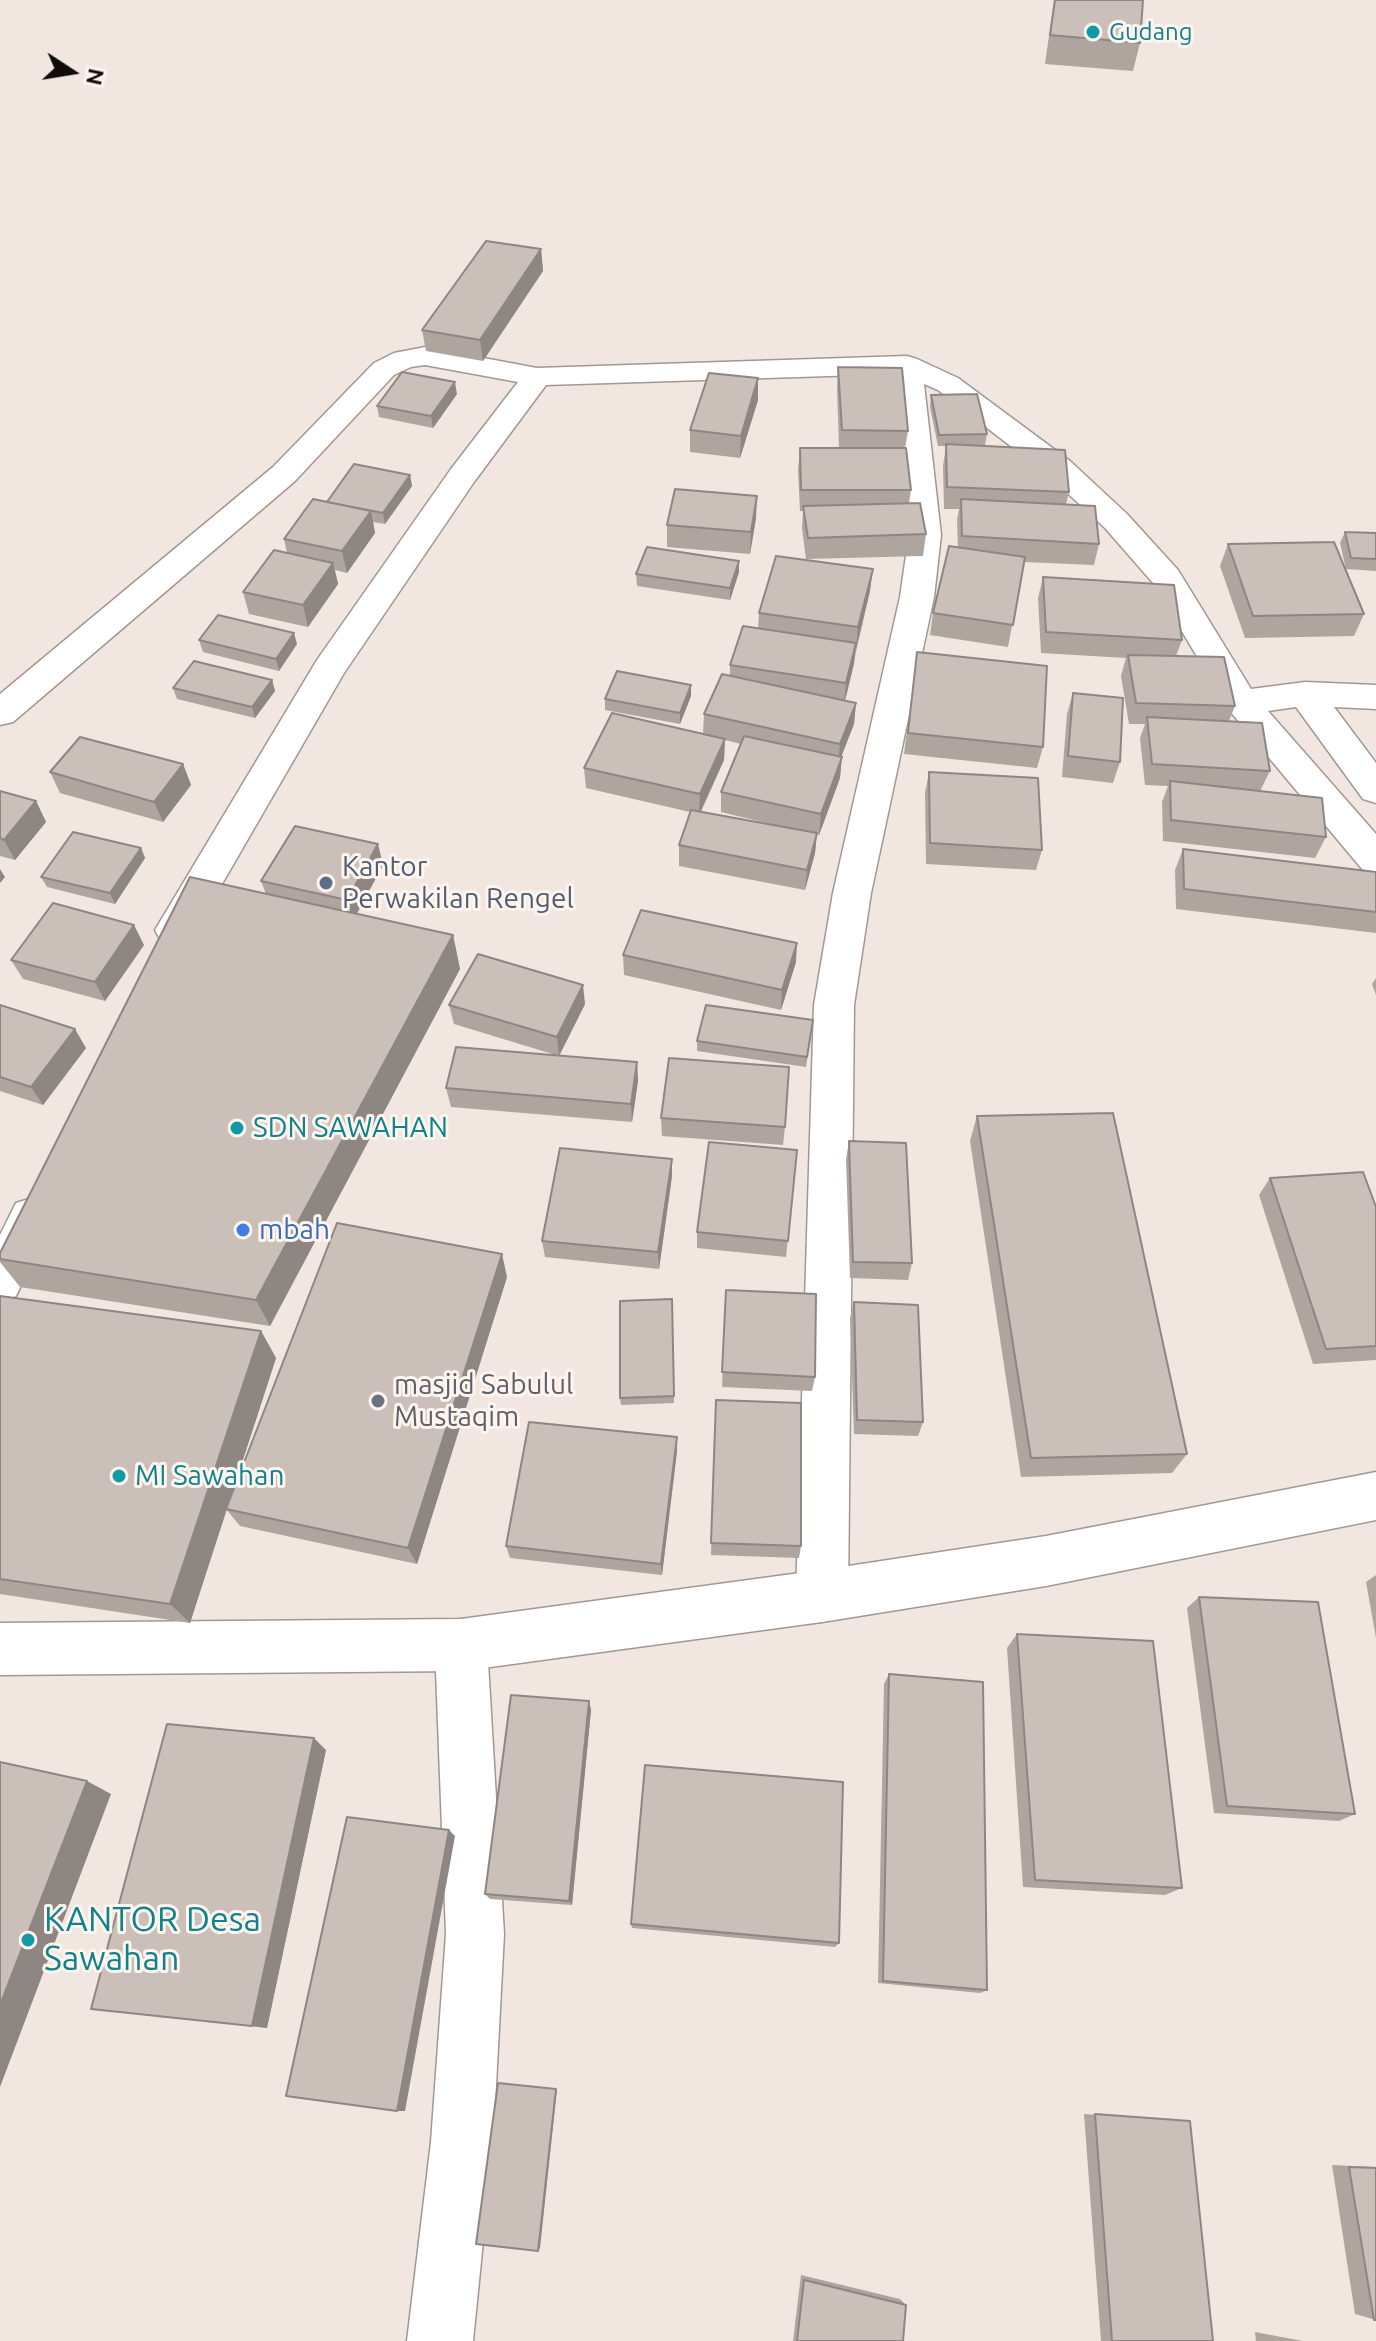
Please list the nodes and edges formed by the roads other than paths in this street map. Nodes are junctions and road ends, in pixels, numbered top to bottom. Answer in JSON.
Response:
{"nodes":[{"id":1,"x":907,"y":365,"type":"junction"},
{"id":2,"x":537,"y":377,"type":"junction"},
{"id":3,"x":1376,"y":697,"type":"edge"},
{"id":4,"x":1272,"y":698,"type":"junction"},
{"id":5,"x":0,"y":713,"type":"edge"},
{"id":6,"x":1376,"y":790,"type":"edge"},
{"id":7,"x":1376,"y":859,"type":"edge"},
{"id":8,"x":158,"y":963,"type":"edge"},
{"id":9,"x":48,"y":1185,"type":"edge"},
{"id":10,"x":0,"y":1282,"type":"edge"},
{"id":11,"x":1376,"y":1496,"type":"edge"},
{"id":12,"x":822,"y":1596,"type":"junction"},
{"id":13,"x":461,"y":1645,"type":"junction"},
{"id":14,"x":0,"y":1649,"type":"edge"},
{"id":15,"x":440,"y":2341,"type":"edge"}],
"edges":[{"from":1,"to":2,"type":"street"},
{"from":1,"to":4,"type":"street"},
{"from":1,"to":12,"type":"street"},
{"from":2,"to":5,"type":"street"},
{"from":2,"to":8,"type":"street"},
{"from":3,"to":4,"type":"street"},
{"from":4,"to":6,"type":"street"},
{"from":4,"to":7,"type":"street"},
{"from":9,"to":10,"type":"street"},
{"from":11,"to":12,"type":"street"},
{"from":12,"to":13,"type":"street"},
{"from":13,"to":14,"type":"street"},
{"from":13,"to":15,"type":"street"}]}
